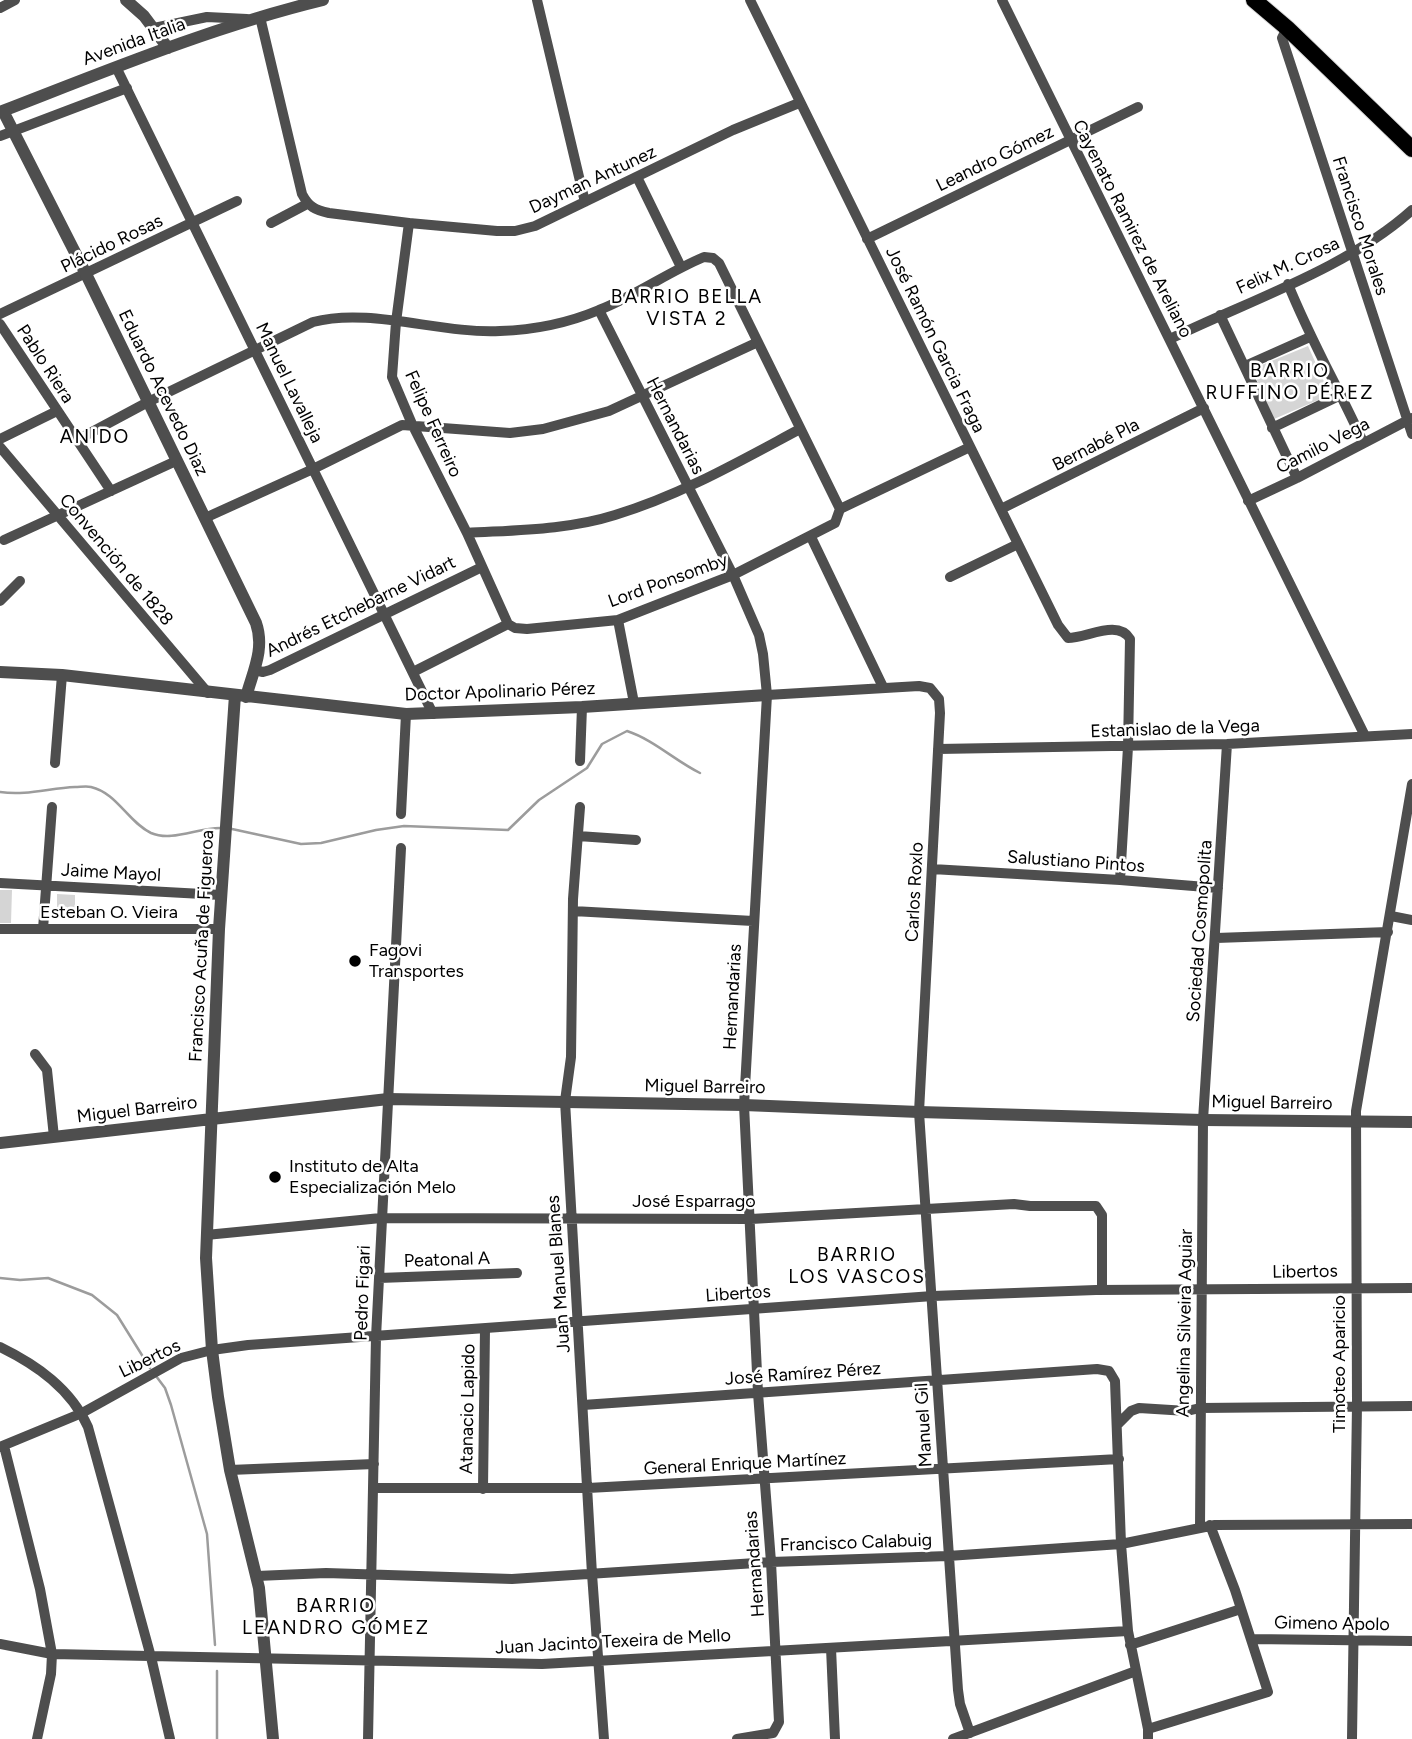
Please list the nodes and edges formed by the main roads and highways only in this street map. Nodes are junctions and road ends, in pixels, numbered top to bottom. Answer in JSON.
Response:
{"nodes":[{"id":1,"x":1254,"y":0,"type":"edge"},
{"id":2,"x":1412,"y":149,"type":"edge"}],
"edges":[{"from":1,"to":2,"type":"main road"}]}
